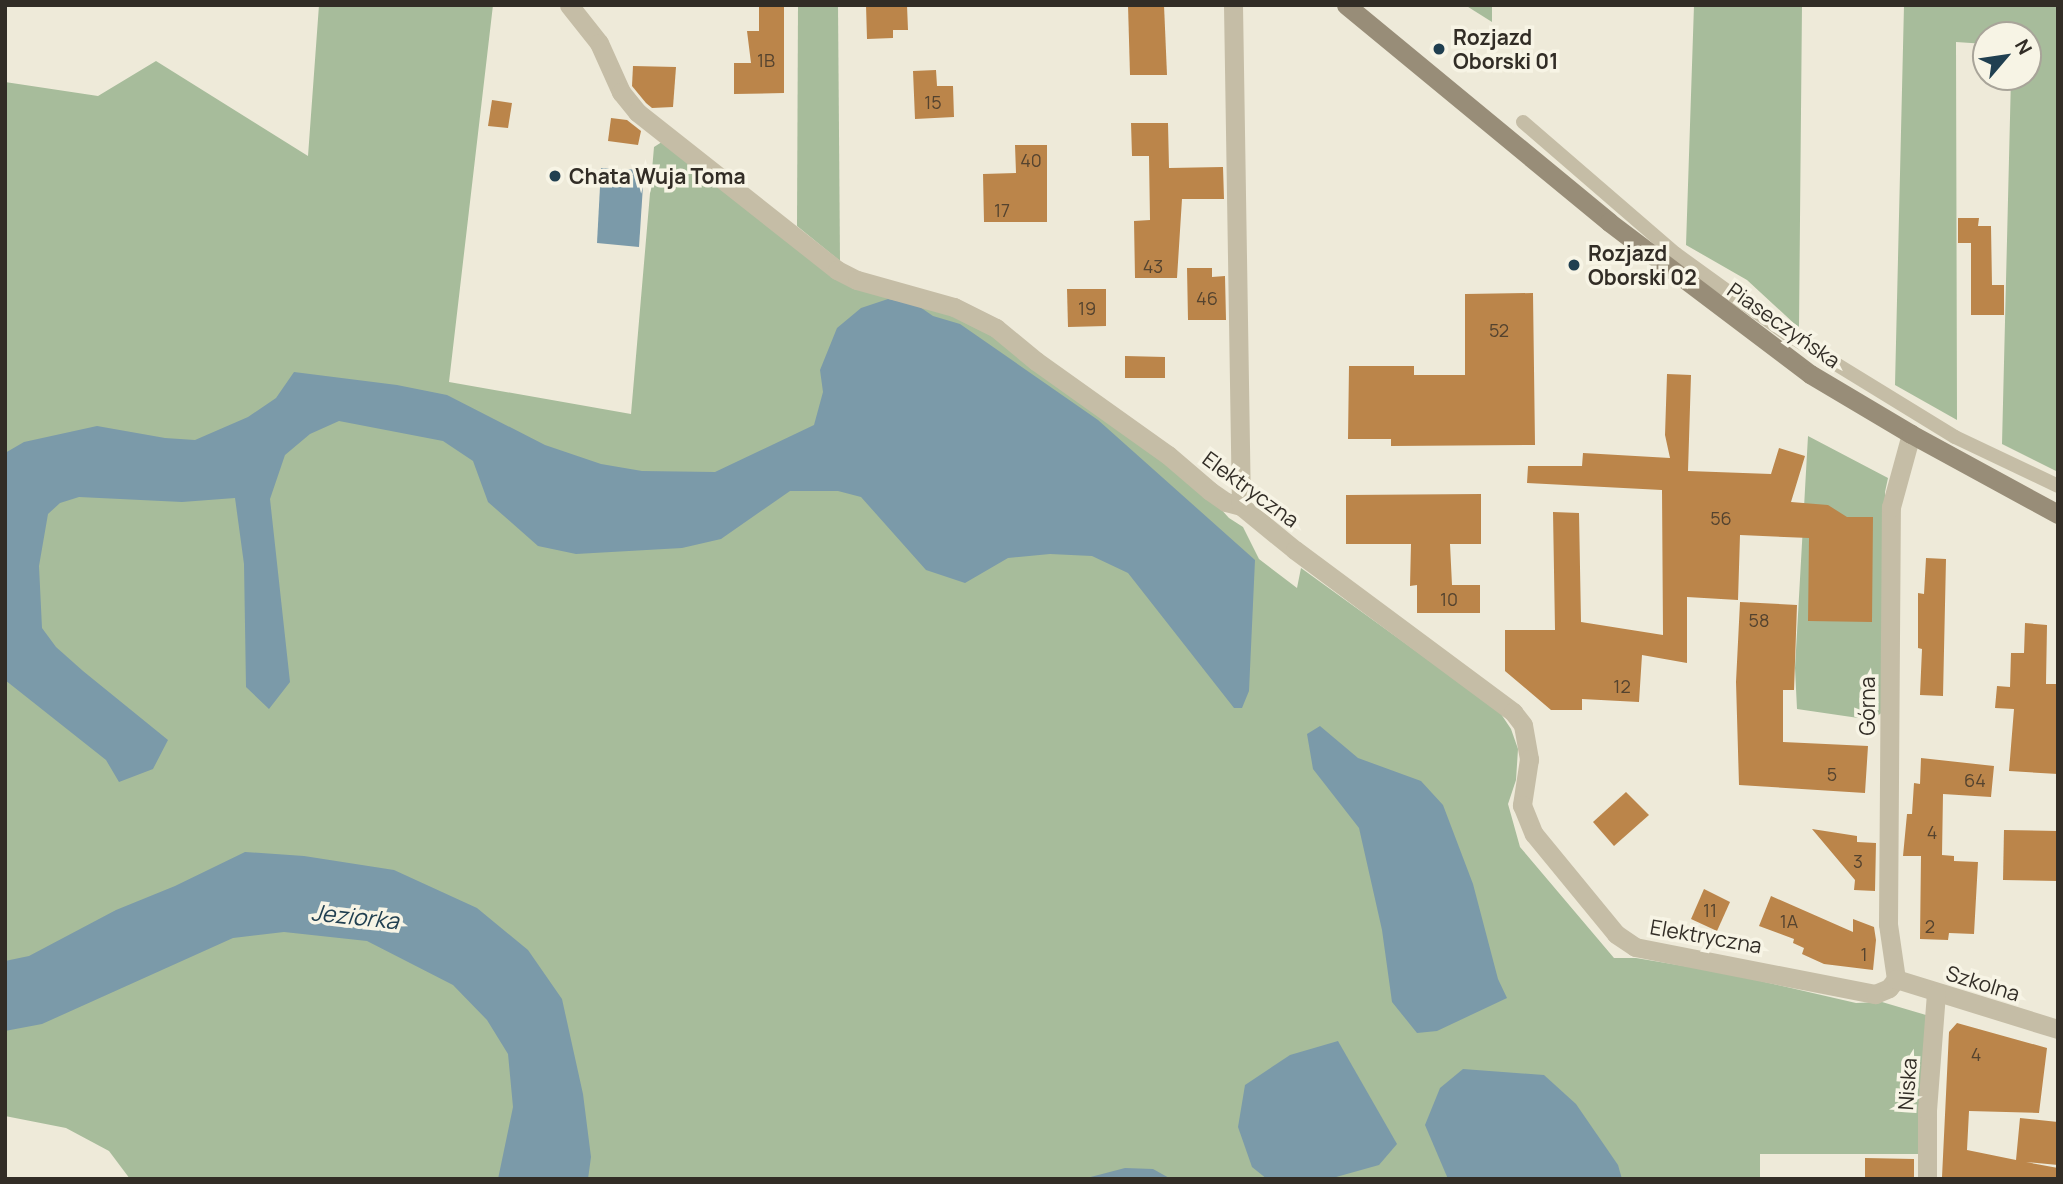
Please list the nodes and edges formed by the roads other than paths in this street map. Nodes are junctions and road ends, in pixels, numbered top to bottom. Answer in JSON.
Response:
{"nodes":[{"id":1,"x":569,"y":5,"type":"edge"},
{"id":2,"x":1233,"y":5,"type":"edge"},
{"id":3,"x":1346,"y":5,"type":"edge"},
{"id":4,"x":1523,"y":122,"type":"dead end"},
{"id":5,"x":1911,"y":434,"type":"junction"},
{"id":6,"x":2058,"y":486,"type":"edge"},
{"id":7,"x":1241,"y":506,"type":"junction"},
{"id":8,"x":2058,"y":514,"type":"edge"},
{"id":9,"x":1896,"y":979,"type":"junction"},
{"id":10,"x":1936,"y":993,"type":"junction"},
{"id":11,"x":2058,"y":1029,"type":"edge"},
{"id":12,"x":1927,"y":1179,"type":"edge"}],
"edges":[{"from":1,"to":7,"type":"street","name":"Elektryczna"},
{"from":2,"to":7,"type":"street"},
{"from":3,"to":5,"type":"main road","name":"Piaseczyńska"},
{"from":4,"to":6,"type":"lane"},
{"from":5,"to":8,"type":"main road","name":"Piaseczyńska"},
{"from":5,"to":9,"type":"street","name":"Górna"},
{"from":7,"to":9,"type":"street","name":"Elektryczna"},
{"from":9,"to":10,"type":"street","name":"Szkolna"},
{"from":10,"to":11,"type":"street","name":"Szkolna"},
{"from":10,"to":12,"type":"street","name":"Niska"}]}
